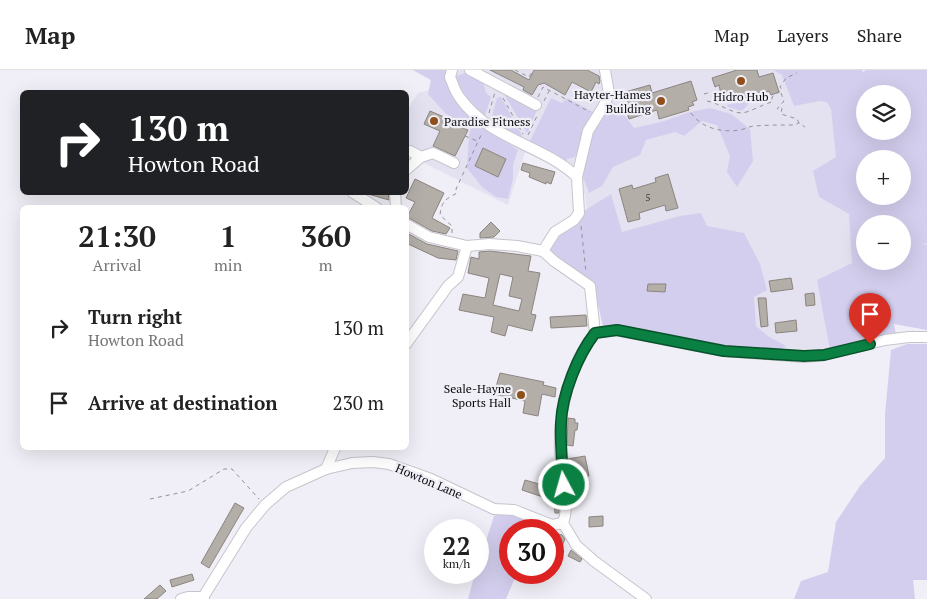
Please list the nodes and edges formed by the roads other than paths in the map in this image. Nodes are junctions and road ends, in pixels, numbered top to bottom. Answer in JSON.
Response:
{"nodes":[{"id":1,"x":452,"y":70,"type":"edge"},
{"id":2,"x":470,"y":70,"type":"edge"},
{"id":3,"x":605,"y":70,"type":"edge"},
{"id":4,"x":538,"y":108,"type":"road end"},
{"id":5,"x":410,"y":151,"type":"dead end"},
{"id":6,"x":421,"y":157,"type":"junction"},
{"id":7,"x":454,"y":163,"type":"dead end"},
{"id":8,"x":409,"y":167,"type":"edge"},
{"id":9,"x":577,"y":177,"type":"junction"},
{"id":10,"x":357,"y":195,"type":"edge"},
{"id":11,"x":372,"y":205,"type":"edge"},
{"id":12,"x":409,"y":226,"type":"edge"},
{"id":13,"x":467,"y":246,"type":"junction"},
{"id":14,"x":543,"y":251,"type":"junction"},
{"id":15,"x":595,"y":333,"type":"junction"},
{"id":16,"x":927,"y":337,"type":"edge"},
{"id":17,"x":409,"y":340,"type":"edge"},
{"id":18,"x":334,"y":450,"type":"edge"},
{"id":19,"x":326,"y":468,"type":"junction"},
{"id":20,"x":538,"y":519,"type":"edge"},
{"id":21,"x":564,"y":520,"type":"edge"},
{"id":22,"x":564,"y":525,"type":"edge"},
{"id":23,"x":203,"y":598,"type":"edge"},
{"id":24,"x":181,"y":599,"type":"edge"},
{"id":25,"x":646,"y":599,"type":"edge"}],
"edges":[{"from":1,"to":9,"type":"street"},
{"from":2,"to":4,"type":"street"},
{"from":3,"to":9,"type":"street"},
{"from":5,"to":6,"type":"street"},
{"from":6,"to":7,"type":"street"},
{"from":6,"to":8,"type":"street"},
{"from":9,"to":14,"type":"street"},
{"from":10,"to":11,"type":"street"},
{"from":12,"to":13,"type":"street"},
{"from":13,"to":14,"type":"street"},
{"from":13,"to":17,"type":"street"},
{"from":14,"to":15,"type":"street"},
{"from":15,"to":16,"type":"street"},
{"from":15,"to":21,"type":"street"},
{"from":18,"to":19,"type":"street"},
{"from":19,"to":20,"type":"street","name":"Howton Lane"},
{"from":19,"to":23,"type":"street","name":"Howton Lane"},
{"from":22,"to":25,"type":"street"},
{"from":23,"to":24,"type":"street"}]}
